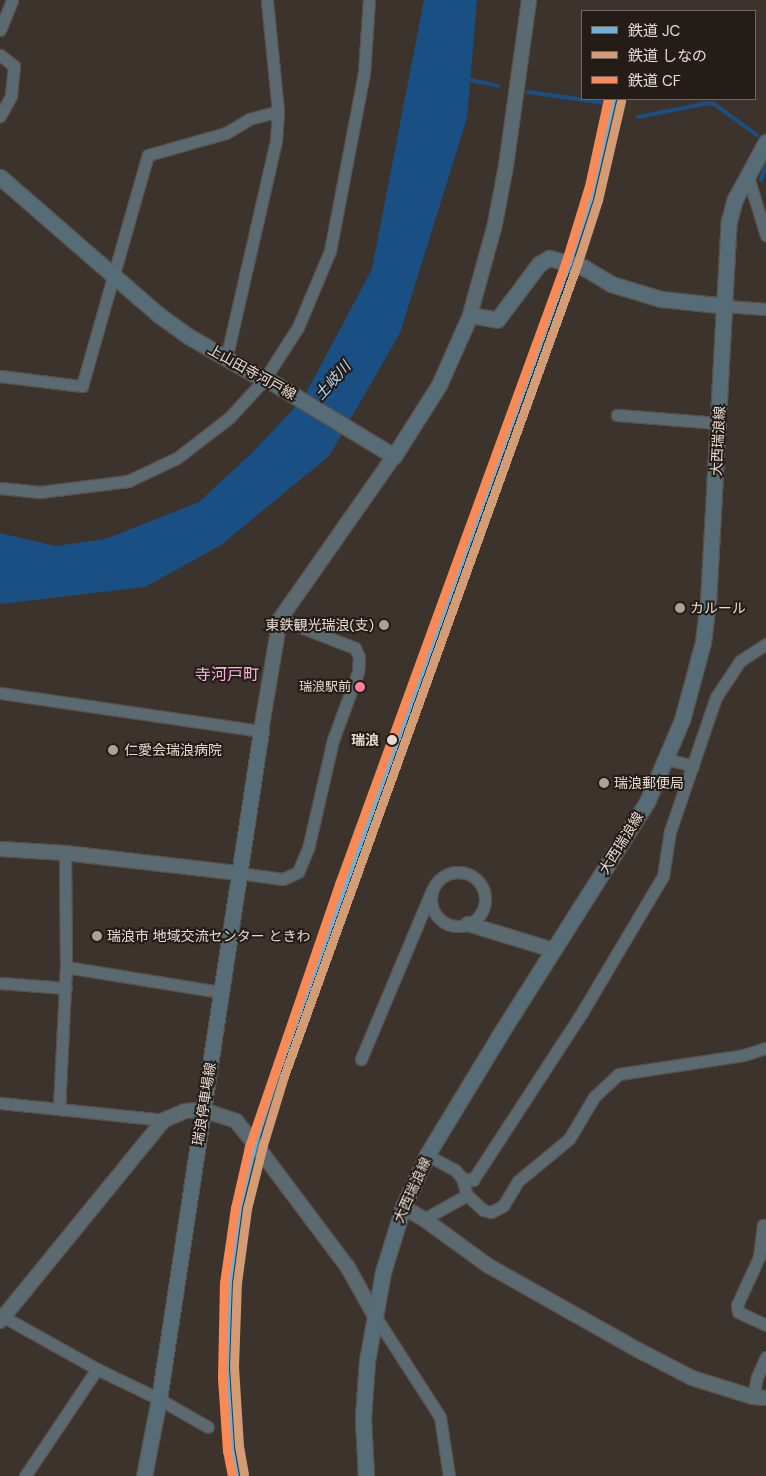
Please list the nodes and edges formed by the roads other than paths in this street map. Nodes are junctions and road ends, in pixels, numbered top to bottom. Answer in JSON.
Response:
{"nodes":[{"id":1,"x":12,"y":0,"type":"edge"},
{"id":2,"x":267,"y":0,"type":"edge"},
{"id":3,"x":369,"y":0,"type":"edge"},
{"id":4,"x":529,"y":0,"type":"edge"},
{"id":5,"x":0,"y":30,"type":"edge"},
{"id":6,"x":0,"y":55,"type":"edge"},
{"id":7,"x":278,"y":111,"type":"junction"},
{"id":8,"x":0,"y":116,"type":"edge"},
{"id":9,"x":766,"y":142,"type":"edge"},
{"id":10,"x":0,"y":177,"type":"edge"},
{"id":11,"x":748,"y":177,"type":"junction"},
{"id":12,"x":762,"y":209,"type":"edge"},
{"id":13,"x":766,"y":235,"type":"edge"},
{"id":14,"x":112,"y":275,"type":"junction"},
{"id":15,"x":726,"y":306,"type":"junction"},
{"id":16,"x":766,"y":309,"type":"edge"},
{"id":17,"x":470,"y":315,"type":"junction"},
{"id":18,"x":226,"y":358,"type":"junction"},
{"id":19,"x":0,"y":376,"type":"edge"},
{"id":20,"x":267,"y":380,"type":"junction"},
{"id":21,"x":617,"y":415,"type":"dead end"},
{"id":22,"x":719,"y":422,"type":"junction"},
{"id":23,"x":394,"y":456,"type":"junction"},
{"id":24,"x":0,"y":488,"type":"edge"},
{"id":25,"x":280,"y":619,"type":"junction"},
{"id":26,"x":766,"y":644,"type":"edge"},
{"id":27,"x":0,"y":693,"type":"edge"},
{"id":28,"x":261,"y":731,"type":"junction"},
{"id":29,"x":667,"y":759,"type":"junction"},
{"id":30,"x":693,"y":766,"type":"junction"},
{"id":31,"x":0,"y":849,"type":"edge"},
{"id":32,"x":65,"y":853,"type":"junction"},
{"id":33,"x":239,"y":873,"type":"junction"},
{"id":34,"x":432,"y":890,"type":"junction"},
{"id":35,"x":468,"y":924,"type":"junction"},
{"id":36,"x":553,"y":950,"type":"junction"},
{"id":37,"x":66,"y":968,"type":"junction"},
{"id":38,"x":0,"y":983,"type":"edge"},
{"id":39,"x":66,"y":988,"type":"junction"},
{"id":40,"x":221,"y":992,"type":"junction"},
{"id":41,"x":766,"y":1048,"type":"edge"},
{"id":42,"x":361,"y":1059,"type":"dead end"},
{"id":43,"x":0,"y":1103,"type":"edge"},
{"id":44,"x":59,"y":1109,"type":"junction"},
{"id":45,"x":203,"y":1110,"type":"junction"},
{"id":46,"x":164,"y":1120,"type":"junction"},
{"id":47,"x":427,"y":1155,"type":"junction"},
{"id":48,"x":462,"y":1178,"type":"junction"},
{"id":49,"x":467,"y":1195,"type":"junction"},
{"id":50,"x":403,"y":1207,"type":"junction"},
{"id":51,"x":424,"y":1219,"type":"junction"},
{"id":52,"x":763,"y":1225,"type":"dead end"},
{"id":53,"x":374,"y":1316,"type":"junction"},
{"id":54,"x":2,"y":1319,"type":"edge"},
{"id":55,"x":766,"y":1326,"type":"edge"},
{"id":56,"x":766,"y":1357,"type":"edge"},
{"id":57,"x":97,"y":1369,"type":"junction"},
{"id":58,"x":759,"y":1397,"type":"edge"},
{"id":59,"x":159,"y":1399,"type":"junction"},
{"id":60,"x":208,"y":1427,"type":"dead end"},
{"id":61,"x":25,"y":1476,"type":"edge"},
{"id":62,"x":144,"y":1476,"type":"edge"},
{"id":63,"x":366,"y":1476,"type":"edge"},
{"id":64,"x":449,"y":1476,"type":"edge"}],
"edges":[{"from":1,"to":5,"type":"street"},
{"from":2,"to":7,"type":"street"},
{"from":3,"to":20,"type":"street"},
{"from":4,"to":17,"type":"street"},
{"from":6,"to":8,"type":"street"},
{"from":7,"to":14,"type":"street"},
{"from":7,"to":18,"type":"street"},
{"from":9,"to":11,"type":"main road","name":"大西瑞浪線"},
{"from":10,"to":14,"type":"main road","name":"上山田寺河戸線"},
{"from":11,"to":12,"type":"street"},
{"from":11,"to":15,"type":"main road","name":"大西瑞浪線"},
{"from":12,"to":13,"type":"street"},
{"from":14,"to":18,"type":"main road","name":"上山田寺河戸線"},
{"from":14,"to":19,"type":"street"},
{"from":15,"to":16,"type":"street"},
{"from":15,"to":17,"type":"main road"},
{"from":15,"to":22,"type":"main road","name":"大西瑞浪線"},
{"from":17,"to":23,"type":"main road"},
{"from":18,"to":20,"type":"main road","name":"上山田寺河戸線"},
{"from":20,"to":23,"type":"main road","name":"上山田寺河戸線"},
{"from":20,"to":24,"type":"street"},
{"from":21,"to":22,"type":"street"},
{"from":22,"to":29,"type":"main road","name":"大西瑞浪線"},
{"from":23,"to":25,"type":"street"},
{"from":25,"to":28,"type":"street"},
{"from":25,"to":33,"type":"street"},
{"from":26,"to":30,"type":"street"},
{"from":27,"to":28,"type":"street"},
{"from":28,"to":33,"type":"main road","name":"瑞浪停車場線"},
{"from":29,"to":30,"type":"street"},
{"from":29,"to":36,"type":"main road","name":"大西瑞浪線"},
{"from":30,"to":48,"type":"street"},
{"from":31,"to":32,"type":"street"},
{"from":32,"to":33,"type":"street"},
{"from":32,"to":37,"type":"street"},
{"from":33,"to":40,"type":"main road","name":"瑞浪停車場線"},
{"from":34,"to":35,"type":"street"},
{"from":34,"to":35,"type":"street"},
{"from":34,"to":42,"type":"street"},
{"from":35,"to":36,"type":"street"},
{"from":36,"to":47,"type":"main road","name":"大西瑞浪線"},
{"from":37,"to":39,"type":"street"},
{"from":37,"to":40,"type":"street"},
{"from":38,"to":39,"type":"street"},
{"from":39,"to":44,"type":"street"},
{"from":40,"to":45,"type":"main road","name":"瑞浪停車場線"},
{"from":41,"to":49,"type":"street"},
{"from":43,"to":44,"type":"street"},
{"from":44,"to":46,"type":"street"},
{"from":45,"to":46,"type":"street"},
{"from":45,"to":53,"type":"street"},
{"from":45,"to":59,"type":"main road","name":"瑞浪停車場線"},
{"from":46,"to":54,"type":"street"},
{"from":47,"to":48,"type":"street"},
{"from":47,"to":50,"type":"main road","name":"大西瑞浪線"},
{"from":48,"to":49,"type":"street"},
{"from":49,"to":51,"type":"street"},
{"from":50,"to":51,"type":"street"},
{"from":50,"to":53,"type":"main road","name":"大西瑞浪線"},
{"from":51,"to":58,"type":"street"},
{"from":52,"to":55,"type":"street"},
{"from":53,"to":63,"type":"main road","name":"大西瑞浪線"},
{"from":53,"to":64,"type":"street"},
{"from":54,"to":57,"type":"street"},
{"from":56,"to":58,"type":"street"},
{"from":57,"to":59,"type":"street"},
{"from":57,"to":61,"type":"street"},
{"from":59,"to":60,"type":"street"},
{"from":59,"to":62,"type":"main road","name":"瑞浪停車場線"}]}
